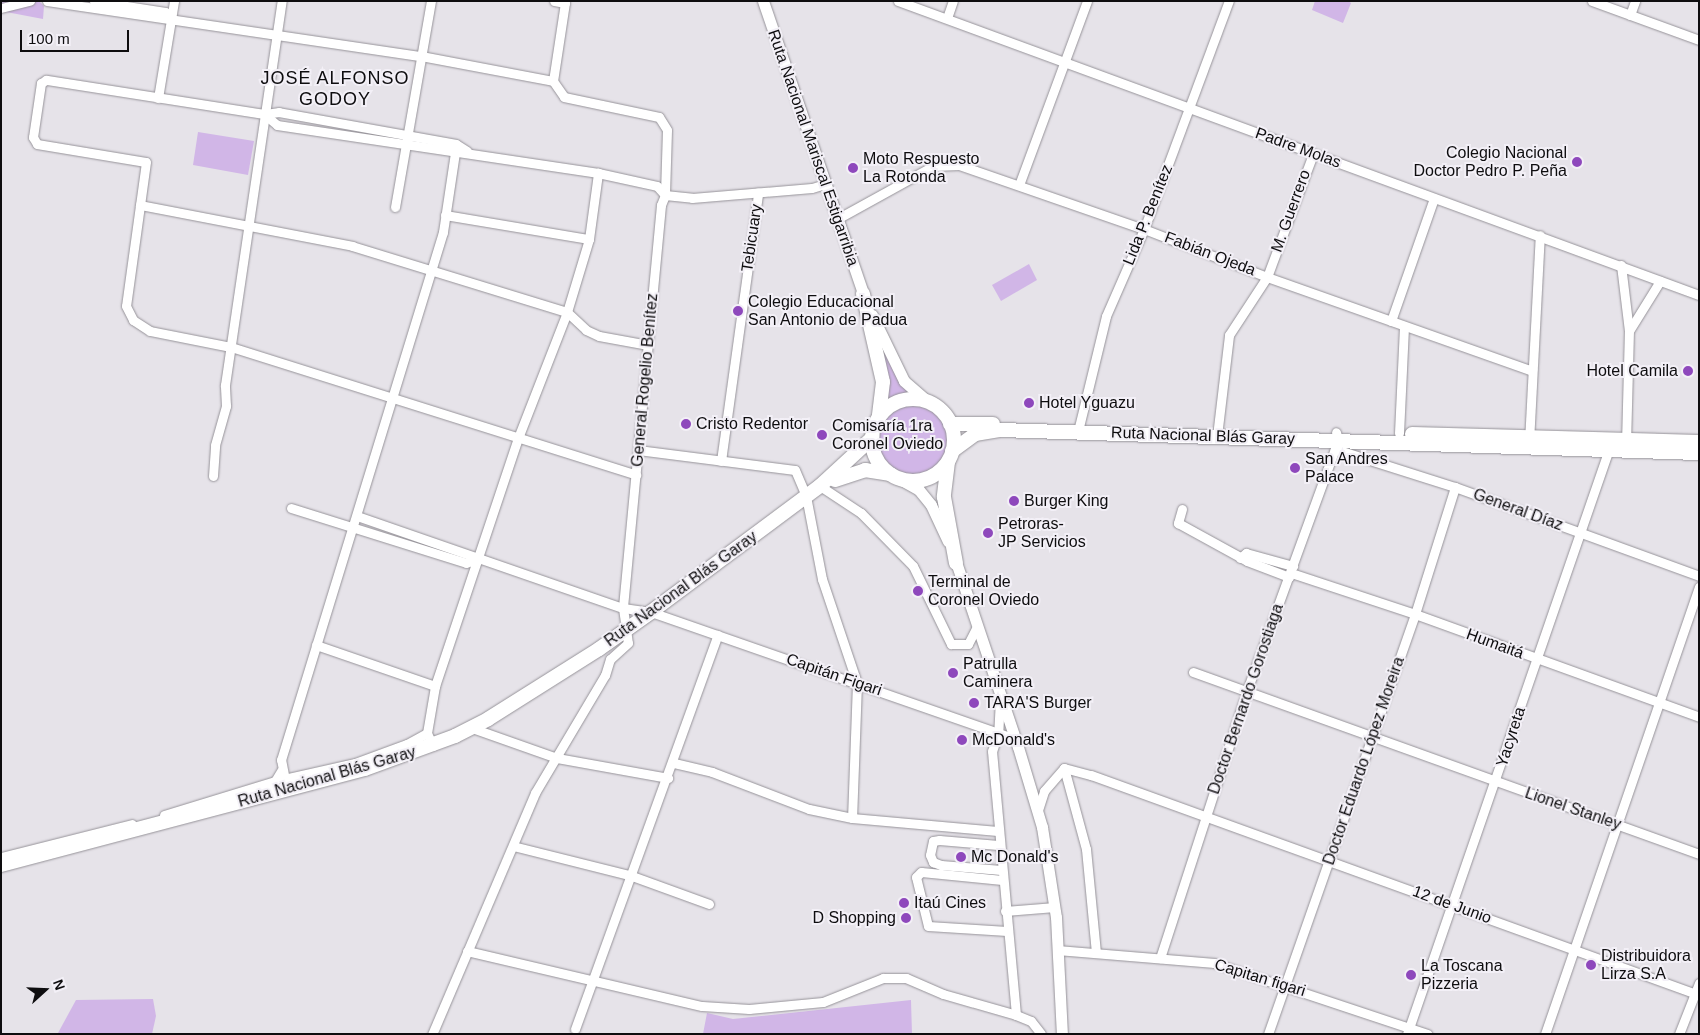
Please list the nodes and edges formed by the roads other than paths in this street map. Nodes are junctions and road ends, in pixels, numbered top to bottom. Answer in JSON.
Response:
{"nodes":[{"id":1,"x":30,"y":1,"type":"edge"},
{"id":2,"x":47,"y":1,"type":"edge"},
{"id":3,"x":94,"y":1,"type":"edge"},
{"id":4,"x":174,"y":1,"type":"edge"},
{"id":5,"x":282,"y":1,"type":"edge"},
{"id":6,"x":431,"y":1,"type":"edge"},
{"id":7,"x":554,"y":1,"type":"edge"},
{"id":8,"x":763,"y":1,"type":"edge"},
{"id":9,"x":898,"y":1,"type":"edge"},
{"id":10,"x":953,"y":1,"type":"edge"},
{"id":11,"x":1087,"y":1,"type":"edge"},
{"id":12,"x":1229,"y":1,"type":"edge"},
{"id":13,"x":1592,"y":1,"type":"edge"},
{"id":14,"x":1635,"y":1,"type":"edge"},
{"id":15,"x":1,"y":8,"type":"edge"},
{"id":16,"x":1630,"y":15,"type":"junction"},
{"id":17,"x":171,"y":18,"type":"junction"},
{"id":18,"x":947,"y":18,"type":"junction"},
{"id":19,"x":277,"y":34,"type":"junction"},
{"id":20,"x":1699,"y":40,"type":"edge"},
{"id":21,"x":422,"y":56,"type":"junction"},
{"id":22,"x":1064,"y":62,"type":"junction"},
{"id":23,"x":552,"y":81,"type":"junction"},
{"id":24,"x":158,"y":98,"type":"junction"},
{"id":25,"x":1190,"y":107,"type":"junction"},
{"id":26,"x":264,"y":114,"type":"junction"},
{"id":27,"x":407,"y":135,"type":"junction"},
{"id":28,"x":406,"y":145,"type":"junction"},
{"id":29,"x":467,"y":151,"type":"junction"},
{"id":30,"x":454,"y":154,"type":"junction"},
{"id":31,"x":1313,"y":154,"type":"junction"},
{"id":32,"x":598,"y":173,"type":"junction"},
{"id":33,"x":825,"y":184,"type":"junction"},
{"id":34,"x":1019,"y":185,"type":"junction"},
{"id":35,"x":758,"y":193,"type":"junction"},
{"id":36,"x":665,"y":195,"type":"junction"},
{"id":37,"x":1434,"y":198,"type":"junction"},
{"id":38,"x":140,"y":205,"type":"junction"},
{"id":39,"x":395,"y":207,"type":"dead end"},
{"id":40,"x":445,"y":214,"type":"junction"},
{"id":41,"x":837,"y":219,"type":"junction"},
{"id":42,"x":248,"y":226,"type":"junction"},
{"id":43,"x":1144,"y":229,"type":"junction"},
{"id":44,"x":1540,"y":236,"type":"junction"},
{"id":45,"x":589,"y":239,"type":"junction"},
{"id":46,"x":1621,"y":265,"type":"junction"},
{"id":47,"x":431,"y":270,"type":"junction"},
{"id":48,"x":1267,"y":277,"type":"junction"},
{"id":49,"x":1660,"y":281,"type":"junction"},
{"id":50,"x":863,"y":294,"type":"junction"},
{"id":51,"x":1699,"y":295,"type":"edge"},
{"id":52,"x":567,"y":312,"type":"junction"},
{"id":53,"x":1390,"y":321,"type":"junction"},
{"id":54,"x":1404,"y":326,"type":"junction"},
{"id":55,"x":1629,"y":331,"type":"junction"},
{"id":56,"x":648,"y":345,"type":"junction"},
{"id":57,"x":231,"y":346,"type":"junction"},
{"id":58,"x":1532,"y":371,"type":"junction"},
{"id":59,"x":392,"y":395,"type":"junction"},
{"id":60,"x":928,"y":402,"type":"junction"},
{"id":61,"x":879,"y":417,"type":"junction"},
{"id":62,"x":950,"y":424,"type":"junction"},
{"id":63,"x":1078,"y":428,"type":"junction"},
{"id":64,"x":1218,"y":432,"type":"junction"},
{"id":65,"x":1399,"y":433,"type":"junction"},
{"id":66,"x":518,"y":438,"type":"junction"},
{"id":67,"x":872,"y":438,"type":"junction"},
{"id":68,"x":1336,"y":441,"type":"junction"},
{"id":69,"x":1528,"y":442,"type":"junction"},
{"id":70,"x":1699,"y":442,"type":"edge"},
{"id":71,"x":1610,"y":445,"type":"junction"},
{"id":72,"x":1626,"y":445,"type":"junction"},
{"id":73,"x":638,"y":450,"type":"junction"},
{"id":74,"x":1699,"y":453,"type":"edge"},
{"id":75,"x":951,"y":455,"type":"junction"},
{"id":76,"x":721,"y":461,"type":"junction"},
{"id":77,"x":636,"y":475,"type":"junction"},
{"id":78,"x":213,"y":476,"type":"dead end"},
{"id":79,"x":893,"y":476,"type":"junction"},
{"id":80,"x":820,"y":486,"type":"junction"},
{"id":81,"x":1455,"y":487,"type":"junction"},
{"id":82,"x":806,"y":496,"type":"junction"},
{"id":83,"x":291,"y":508,"type":"dead end"},
{"id":84,"x":1182,"y":509,"type":"dead end"},
{"id":85,"x":356,"y":516,"type":"junction"},
{"id":86,"x":353,"y":528,"type":"junction"},
{"id":87,"x":1581,"y":533,"type":"junction"},
{"id":88,"x":477,"y":559,"type":"junction"},
{"id":89,"x":956,"y":562,"type":"junction"},
{"id":90,"x":1291,"y":572,"type":"junction"},
{"id":91,"x":1699,"y":576,"type":"edge"},
{"id":92,"x":1699,"y":587,"type":"edge"},
{"id":93,"x":623,"y":608,"type":"junction"},
{"id":94,"x":651,"y":612,"type":"junction"},
{"id":95,"x":1415,"y":614,"type":"junction"},
{"id":96,"x":976,"y":628,"type":"junction"},
{"id":97,"x":625,"y":630,"type":"junction"},
{"id":98,"x":718,"y":635,"type":"junction"},
{"id":99,"x":316,"y":645,"type":"junction"},
{"id":100,"x":1537,"y":659,"type":"junction"},
{"id":101,"x":1193,"y":672,"type":"dead end"},
{"id":102,"x":857,"y":683,"type":"junction"},
{"id":103,"x":435,"y":686,"type":"junction"},
{"id":104,"x":1246,"y":693,"type":"junction"},
{"id":105,"x":1000,"y":696,"type":"junction"},
{"id":106,"x":1661,"y":704,"type":"junction"},
{"id":107,"x":1699,"y":717,"type":"edge"},
{"id":108,"x":472,"y":728,"type":"junction"},
{"id":109,"x":427,"y":733,"type":"junction"},
{"id":110,"x":998,"y":733,"type":"junction"},
{"id":111,"x":1372,"y":738,"type":"junction"},
{"id":112,"x":1016,"y":739,"type":"junction"},
{"id":113,"x":433,"y":746,"type":"junction"},
{"id":114,"x":557,"y":758,"type":"junction"},
{"id":115,"x":674,"y":763,"type":"junction"},
{"id":116,"x":1064,"y":768,"type":"junction"},
{"id":117,"x":668,"y":778,"type":"junction"},
{"id":118,"x":284,"y":780,"type":"junction"},
{"id":119,"x":1496,"y":782,"type":"junction"},
{"id":120,"x":1038,"y":810,"type":"junction"},
{"id":121,"x":1206,"y":816,"type":"junction"},
{"id":122,"x":852,"y":818,"type":"junction"},
{"id":123,"x":1618,"y":825,"type":"junction"},
{"id":124,"x":997,"y":831,"type":"junction"},
{"id":125,"x":998,"y":844,"type":"junction"},
{"id":126,"x":513,"y":846,"type":"junction"},
{"id":127,"x":1699,"y":854,"type":"edge"},
{"id":128,"x":1,"y":857,"type":"edge"},
{"id":129,"x":1329,"y":861,"type":"junction"},
{"id":130,"x":1,"y":866,"type":"edge"},
{"id":131,"x":1001,"y":870,"type":"junction"},
{"id":132,"x":632,"y":876,"type":"junction"},
{"id":133,"x":1002,"y":880,"type":"junction"},
{"id":134,"x":709,"y":904,"type":"dead end"},
{"id":135,"x":1452,"y":904,"type":"junction"},
{"id":136,"x":1055,"y":907,"type":"junction"},
{"id":137,"x":1005,"y":910,"type":"junction"},
{"id":138,"x":1008,"y":931,"type":"junction"},
{"id":139,"x":1057,"y":950,"type":"junction"},
{"id":140,"x":1575,"y":950,"type":"junction"},
{"id":141,"x":467,"y":951,"type":"junction"},
{"id":142,"x":1096,"y":953,"type":"junction"},
{"id":143,"x":1160,"y":958,"type":"junction"},
{"id":144,"x":593,"y":981,"type":"junction"},
{"id":145,"x":1699,"y":983,"type":"edge"},
{"id":146,"x":1287,"y":984,"type":"junction"},
{"id":147,"x":1697,"y":995,"type":"edge"},
{"id":148,"x":1016,"y":1015,"type":"junction"},
{"id":149,"x":575,"y":1029,"type":"dead end"},
{"id":150,"x":1408,"y":1031,"type":"edge"},
{"id":151,"x":432,"y":1034,"type":"edge"},
{"id":152,"x":1041,"y":1034,"type":"edge"},
{"id":153,"x":1062,"y":1034,"type":"edge"},
{"id":154,"x":1268,"y":1034,"type":"edge"},
{"id":155,"x":1427,"y":1034,"type":"edge"},
{"id":156,"x":1545,"y":1034,"type":"edge"},
{"id":157,"x":1679,"y":1034,"type":"edge"}],
"edges":[{"from":1,"to":15,"type":"street"},
{"from":2,"to":17,"type":"street"},
{"from":3,"to":17,"type":"street"},
{"from":4,"to":17,"type":"street"},
{"from":5,"to":19,"type":"street"},
{"from":6,"to":21,"type":"street"},
{"from":7,"to":23,"type":"street"},
{"from":8,"to":33,"type":"main road","name":"Ruta Nacional Mariscal Estigarribia"},
{"from":9,"to":18,"type":"street","name":"Padre Molas"},
{"from":10,"to":18,"type":"street"},
{"from":11,"to":22,"type":"street"},
{"from":12,"to":25,"type":"street","name":"Lida P. Benítez"},
{"from":13,"to":16,"type":"street"},
{"from":14,"to":16,"type":"street"},
{"from":16,"to":20,"type":"street"},
{"from":17,"to":19,"type":"street"},
{"from":17,"to":24,"type":"street"},
{"from":18,"to":22,"type":"street","name":"Padre Molas"},
{"from":19,"to":21,"type":"street"},
{"from":19,"to":26,"type":"street"},
{"from":21,"to":23,"type":"street"},
{"from":21,"to":27,"type":"street"},
{"from":22,"to":25,"type":"street","name":"Padre Molas"},
{"from":22,"to":34,"type":"street"},
{"from":23,"to":36,"type":"street","name":"General Rogelio Benítez"},
{"from":24,"to":26,"type":"street"},
{"from":24,"to":38,"type":"street"},
{"from":25,"to":31,"type":"street","name":"Padre Molas"},
{"from":25,"to":43,"type":"street","name":"Lida P. Benítez"},
{"from":26,"to":27,"type":"street"},
{"from":26,"to":28,"type":"street"},
{"from":26,"to":42,"type":"street"},
{"from":27,"to":28,"type":"street"},
{"from":27,"to":29,"type":"street"},
{"from":28,"to":30,"type":"street"},
{"from":28,"to":39,"type":"street"},
{"from":29,"to":30,"type":"street"},
{"from":29,"to":32,"type":"street"},
{"from":30,"to":40,"type":"street"},
{"from":31,"to":37,"type":"street","name":"Padre Molas"},
{"from":31,"to":48,"type":"street","name":"M. Guerrero"},
{"from":32,"to":36,"type":"street"},
{"from":32,"to":45,"type":"street"},
{"from":33,"to":35,"type":"street"},
{"from":33,"to":41,"type":"main road","name":"Ruta Nacional Mariscal Estigarribia"},
{"from":34,"to":41,"type":"street","name":"Fabián Ojeda"},
{"from":34,"to":43,"type":"street","name":"Fabián Ojeda"},
{"from":35,"to":36,"type":"street"},
{"from":35,"to":76,"type":"street","name":"Tebicuary"},
{"from":36,"to":56,"type":"street","name":"General Rogelio Benítez"},
{"from":37,"to":44,"type":"street","name":"Padre Molas"},
{"from":37,"to":53,"type":"street"},
{"from":38,"to":42,"type":"street"},
{"from":38,"to":57,"type":"street"},
{"from":40,"to":45,"type":"street"},
{"from":40,"to":47,"type":"street"},
{"from":41,"to":50,"type":"main road","name":"Ruta Nacional Mariscal Estigarribia"},
{"from":42,"to":47,"type":"street"},
{"from":42,"to":57,"type":"street"},
{"from":43,"to":48,"type":"street","name":"Fabián Ojeda"},
{"from":43,"to":63,"type":"street","name":"Lida P. Benítez"},
{"from":44,"to":46,"type":"street","name":"Padre Molas"},
{"from":44,"to":58,"type":"street"},
{"from":45,"to":52,"type":"street"},
{"from":46,"to":49,"type":"street","name":"Padre Molas"},
{"from":46,"to":55,"type":"street"},
{"from":47,"to":52,"type":"street"},
{"from":47,"to":59,"type":"street"},
{"from":48,"to":53,"type":"street","name":"Fabián Ojeda"},
{"from":48,"to":64,"type":"street","name":"M. Guerrero"},
{"from":49,"to":51,"type":"street","name":"Padre Molas"},
{"from":49,"to":55,"type":"street"},
{"from":50,"to":60,"type":"main road","name":"Ruta Nacional Mariscal Estigarribia"},
{"from":50,"to":61,"type":"highway"},
{"from":52,"to":56,"type":"street"},
{"from":52,"to":66,"type":"street"},
{"from":53,"to":54,"type":"street","name":"Fabián Ojeda"},
{"from":54,"to":58,"type":"street","name":"Fabián Ojeda"},
{"from":54,"to":65,"type":"street"},
{"from":55,"to":72,"type":"street"},
{"from":56,"to":73,"type":"street","name":"General Rogelio Benítez"},
{"from":57,"to":59,"type":"street"},
{"from":57,"to":78,"type":"street"},
{"from":58,"to":69,"type":"street"},
{"from":59,"to":66,"type":"street"},
{"from":59,"to":85,"type":"street"},
{"from":60,"to":61,"type":"highway"},
{"from":60,"to":62,"type":"highway"},
{"from":61,"to":67,"type":"highway"},
{"from":62,"to":63,"type":"highway","name":"Ruta Nacional Blás Garay"},
{"from":62,"to":75,"type":"highway"},
{"from":63,"to":64,"type":"highway","name":"Ruta Nacional Blás Garay"},
{"from":63,"to":75,"type":"highway","name":"Ruta Nacional Blás Garay"},
{"from":64,"to":68,"type":"highway","name":"Ruta Nacional Blás Garay"},
{"from":65,"to":68,"type":"highway","name":"Ruta Nacional Blás Garay"},
{"from":65,"to":69,"type":"highway","name":"Ruta Nacional Blás Garay"},
{"from":66,"to":77,"type":"street"},
{"from":66,"to":88,"type":"street"},
{"from":67,"to":79,"type":"highway"},
{"from":67,"to":80,"type":"highway","name":"Ruta Nacional Blás Garay"},
{"from":68,"to":69,"type":"highway","name":"Ruta Nacional Blás Garay"},
{"from":68,"to":81,"type":"street","name":"General Díaz"},
{"from":68,"to":90,"type":"street","name":"Doctor Bernardo Gorostiaga"},
{"from":69,"to":71,"type":"highway","name":"Ruta Nacional Blás Garay"},
{"from":70,"to":72,"type":"highway","name":"Ruta Nacional Blás Garay"},
{"from":71,"to":72,"type":"highway","name":"Ruta Nacional Blás Garay"},
{"from":71,"to":87,"type":"street","name":"Yacyreta"},
{"from":72,"to":74,"type":"highway","name":"Ruta Nacional Blás Garay"},
{"from":73,"to":76,"type":"street"},
{"from":73,"to":77,"type":"street","name":"General Rogelio Benítez"},
{"from":75,"to":79,"type":"highway"},
{"from":75,"to":89,"type":"highway"},
{"from":76,"to":82,"type":"street"},
{"from":77,"to":93,"type":"street","name":"General Rogelio Benítez"},
{"from":79,"to":80,"type":"highway","name":"Ruta Nacional Blás Garay"},
{"from":79,"to":89,"type":"main road"},
{"from":80,"to":82,"type":"highway","name":"Ruta Nacional Blás Garay"},
{"from":80,"to":96,"type":"street"},
{"from":81,"to":87,"type":"street","name":"General Díaz"},
{"from":81,"to":95,"type":"street","name":"Doctor Eduardo López Moreira"},
{"from":82,"to":94,"type":"highway","name":"Ruta Nacional Blás Garay"},
{"from":82,"to":102,"type":"street"},
{"from":83,"to":86,"type":"street"},
{"from":84,"to":90,"type":"street","name":"Humaitá"},
{"from":85,"to":86,"type":"street"},
{"from":85,"to":88,"type":"street"},
{"from":86,"to":88,"type":"street"},
{"from":86,"to":99,"type":"street"},
{"from":87,"to":91,"type":"street","name":"General Díaz"},
{"from":87,"to":100,"type":"street","name":"Yacyreta"},
{"from":88,"to":93,"type":"street","name":"Capitán Figari"},
{"from":88,"to":103,"type":"street"},
{"from":89,"to":96,"type":"main road"},
{"from":90,"to":95,"type":"street","name":"Humaitá"},
{"from":90,"to":104,"type":"street","name":"Doctor Bernardo Gorostiaga"},
{"from":92,"to":106,"type":"street"},
{"from":93,"to":94,"type":"street","name":"Capitán Figari"},
{"from":93,"to":97,"type":"street","name":"General Rogelio Benítez"},
{"from":94,"to":97,"type":"highway","name":"Ruta Nacional Blás Garay"},
{"from":94,"to":98,"type":"street","name":"Capitán Figari"},
{"from":95,"to":100,"type":"street","name":"Humaitá"},
{"from":95,"to":111,"type":"street","name":"Doctor Eduardo López Moreira"},
{"from":96,"to":105,"type":"main road"},
{"from":97,"to":108,"type":"highway","name":"Ruta Nacional Blás Garay"},
{"from":97,"to":114,"type":"street"},
{"from":98,"to":102,"type":"street","name":"Capitán Figari"},
{"from":98,"to":115,"type":"street"},
{"from":99,"to":103,"type":"street"},
{"from":99,"to":118,"type":"street"},
{"from":100,"to":106,"type":"street","name":"Humaitá"},
{"from":100,"to":119,"type":"street","name":"Yacyreta"},
{"from":101,"to":104,"type":"street","name":"Lionel Stanley"},
{"from":102,"to":110,"type":"street","name":"Capitán Figari"},
{"from":102,"to":122,"type":"street"},
{"from":103,"to":109,"type":"street"},
{"from":104,"to":111,"type":"street","name":"Lionel Stanley"},
{"from":104,"to":121,"type":"street","name":"Doctor Bernardo Gorostiaga"},
{"from":105,"to":110,"type":"street"},
{"from":105,"to":112,"type":"main road"},
{"from":106,"to":107,"type":"street","name":"Humaitá"},
{"from":106,"to":123,"type":"street"},
{"from":108,"to":113,"type":"highway","name":"Ruta Nacional Blás Garay"},
{"from":108,"to":114,"type":"street"},
{"from":109,"to":113,"type":"street"},
{"from":109,"to":118,"type":"street"},
{"from":110,"to":112,"type":"street","name":"Capitán Figari"},
{"from":110,"to":124,"type":"street"},
{"from":111,"to":119,"type":"street","name":"Lionel Stanley"},
{"from":111,"to":129,"type":"street","name":"Doctor Eduardo López Moreira"},
{"from":112,"to":120,"type":"main road"},
{"from":113,"to":118,"type":"highway","name":"Ruta Nacional Blás Garay"},
{"from":114,"to":117,"type":"street"},
{"from":114,"to":126,"type":"street"},
{"from":115,"to":117,"type":"street"},
{"from":115,"to":122,"type":"street"},
{"from":116,"to":120,"type":"street"},
{"from":116,"to":121,"type":"street","name":"12 de Junio"},
{"from":116,"to":142,"type":"street"},
{"from":117,"to":132,"type":"street"},
{"from":118,"to":128,"type":"street"},
{"from":118,"to":130,"type":"highway","name":"Ruta Nacional Blás Garay"},
{"from":119,"to":123,"type":"street","name":"Lionel Stanley"},
{"from":119,"to":135,"type":"street","name":"Yacyreta"},
{"from":120,"to":136,"type":"main road"},
{"from":121,"to":129,"type":"street","name":"12 de Junio"},
{"from":121,"to":143,"type":"street","name":"Doctor Bernardo Gorostiaga"},
{"from":122,"to":124,"type":"street"},
{"from":123,"to":127,"type":"street","name":"Lionel Stanley"},
{"from":123,"to":140,"type":"street"},
{"from":124,"to":125,"type":"street"},
{"from":125,"to":131,"type":"street"},
{"from":125,"to":131,"type":"street"},
{"from":126,"to":132,"type":"street"},
{"from":126,"to":141,"type":"street"},
{"from":129,"to":135,"type":"street","name":"12 de Junio"},
{"from":129,"to":146,"type":"street","name":"Doctor Eduardo López Moreira"},
{"from":131,"to":133,"type":"street"},
{"from":132,"to":134,"type":"street"},
{"from":132,"to":144,"type":"street"},
{"from":133,"to":137,"type":"street"},
{"from":133,"to":138,"type":"street"},
{"from":135,"to":140,"type":"street","name":"12 de Junio"},
{"from":135,"to":150,"type":"street","name":"Yacyreta"},
{"from":136,"to":137,"type":"street"},
{"from":136,"to":139,"type":"main road"},
{"from":137,"to":138,"type":"street"},
{"from":138,"to":148,"type":"street"},
{"from":139,"to":142,"type":"street","name":"Capitan figari"},
{"from":139,"to":153,"type":"main road"},
{"from":140,"to":147,"type":"street","name":"12 de Junio"},
{"from":140,"to":156,"type":"street"},
{"from":141,"to":144,"type":"street"},
{"from":141,"to":151,"type":"street"},
{"from":142,"to":143,"type":"street","name":"Capitan figari"},
{"from":143,"to":146,"type":"street","name":"Capitan figari"},
{"from":144,"to":148,"type":"street"},
{"from":144,"to":149,"type":"street"},
{"from":145,"to":147,"type":"street"},
{"from":146,"to":150,"type":"street","name":"Capitan figari"},
{"from":146,"to":154,"type":"street","name":"Doctor Eduardo López Moreira"},
{"from":147,"to":157,"type":"street"},
{"from":148,"to":152,"type":"street"},
{"from":150,"to":155,"type":"street","name":"Capitan figari"}]}
